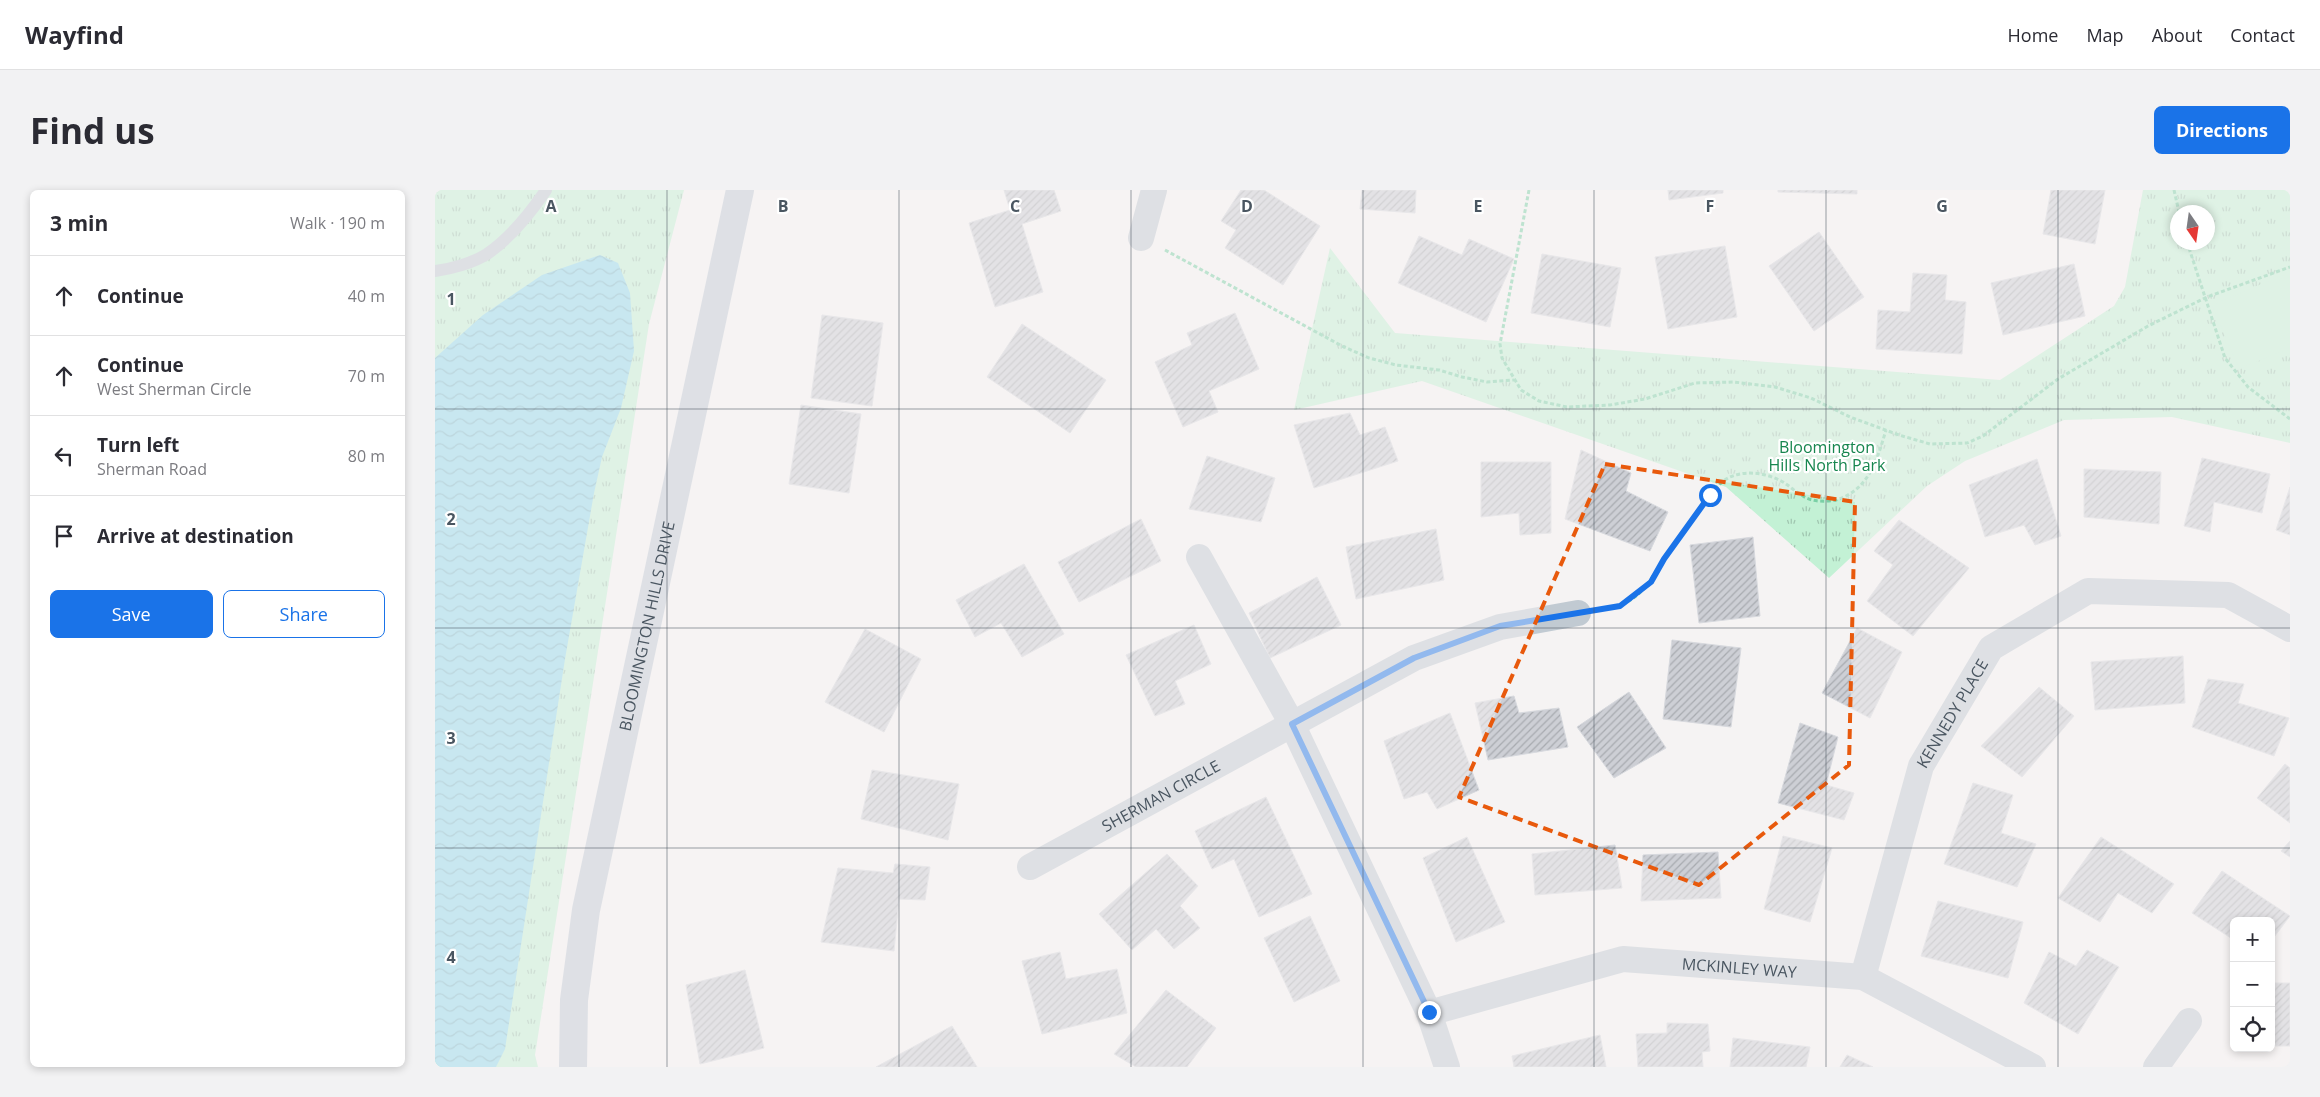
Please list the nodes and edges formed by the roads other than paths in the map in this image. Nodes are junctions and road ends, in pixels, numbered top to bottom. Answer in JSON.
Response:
{"nodes":[{"id":1,"x":546,"y":190,"type":"edge"},
{"id":2,"x":740,"y":190,"type":"edge"},
{"id":3,"x":1154,"y":190,"type":"edge"},
{"id":4,"x":1141,"y":238,"type":"road end"},
{"id":5,"x":435,"y":271,"type":"edge"},
{"id":6,"x":1199,"y":557,"type":"dead end"},
{"id":7,"x":1578,"y":613,"type":"road end"},
{"id":8,"x":2290,"y":628,"type":"edge"},
{"id":9,"x":1292,"y":724,"type":"junction"},
{"id":10,"x":1030,"y":867,"type":"dead end"},
{"id":11,"x":1863,"y":977,"type":"junction"},
{"id":12,"x":1429,"y":1012,"type":"junction"},
{"id":13,"x":2189,"y":1021,"type":"dead end"},
{"id":14,"x":573,"y":1067,"type":"edge"},
{"id":15,"x":1447,"y":1067,"type":"edge"},
{"id":16,"x":2033,"y":1067,"type":"edge"},
{"id":17,"x":2156,"y":1067,"type":"edge"}],
"edges":[{"from":1,"to":5,"type":"lane"},
{"from":2,"to":14,"type":"street","name":"BLOOMINGTON HILLS DRIVE"},
{"from":3,"to":4,"type":"street"},
{"from":6,"to":9,"type":"street"},
{"from":7,"to":9,"type":"street","name":"SHERMAN CIRCLE"},
{"from":8,"to":11,"type":"street","name":"KENNEDY PLACE"},
{"from":9,"to":10,"type":"street","name":"SHERMAN CIRCLE"},
{"from":9,"to":12,"type":"street"},
{"from":11,"to":12,"type":"street","name":"MCKINLEY WAY"},
{"from":11,"to":16,"type":"street","name":"MCKINLEY WAY"},
{"from":12,"to":15,"type":"street"},
{"from":13,"to":17,"type":"street"}]}
